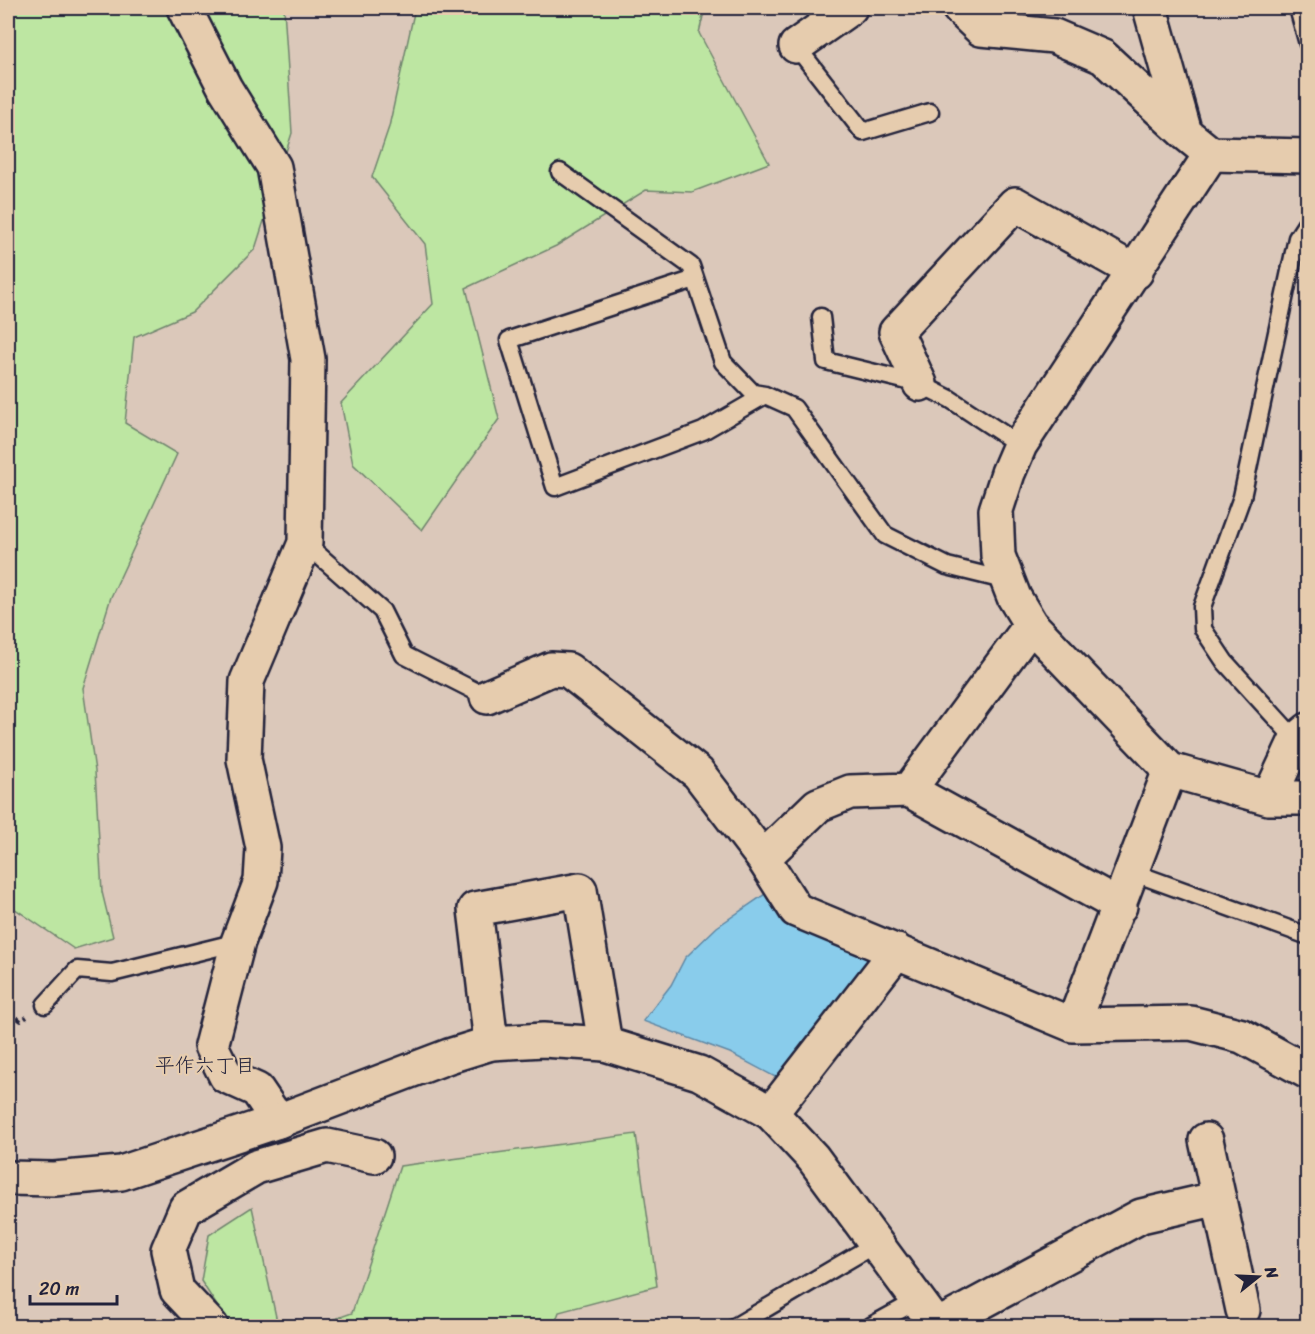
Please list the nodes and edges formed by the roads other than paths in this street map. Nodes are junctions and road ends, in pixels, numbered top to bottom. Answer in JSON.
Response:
{"nodes":[{"id":1,"x":184,"y":8,"type":"edge"},
{"id":2,"x":850,"y":8,"type":"edge"},
{"id":3,"x":959,"y":8,"type":"edge"},
{"id":4,"x":1150,"y":8,"type":"edge"},
{"id":5,"x":1298,"y":8,"type":"edge"},
{"id":6,"x":1308,"y":44,"type":"edge"},
{"id":7,"x":796,"y":46,"type":"joint"},
{"id":8,"x":930,"y":112,"type":"dead end"},
{"id":9,"x":1185,"y":133,"type":"junction"},
{"id":10,"x":1211,"y":154,"type":"junction"},
{"id":11,"x":1308,"y":156,"type":"edge"},
{"id":12,"x":560,"y":172,"type":"dead end"},
{"id":13,"x":1308,"y":221,"type":"edge"},
{"id":14,"x":1136,"y":272,"type":"junction"},
{"id":15,"x":695,"y":279,"type":"junction"},
{"id":16,"x":821,"y":317,"type":"dead end"},
{"id":17,"x":920,"y":384,"type":"junction"},
{"id":18,"x":765,"y":395,"type":"junction"},
{"id":19,"x":1020,"y":445,"type":"junction"},
{"id":20,"x":305,"y":543,"type":"junction"},
{"id":21,"x":1008,"y":581,"type":"junction"},
{"id":22,"x":1031,"y":625,"type":"junction"},
{"id":23,"x":487,"y":697,"type":"joint"},
{"id":24,"x":1302,"y":735,"type":"edge"},
{"id":25,"x":1170,"y":770,"type":"junction"},
{"id":26,"x":909,"y":790,"type":"junction"},
{"id":27,"x":1269,"y":798,"type":"junction"},
{"id":28,"x":1308,"y":798,"type":"edge"},
{"id":29,"x":763,"y":858,"type":"junction"},
{"id":30,"x":1132,"y":872,"type":"junction"},
{"id":31,"x":1120,"y":906,"type":"junction"},
{"id":32,"x":1308,"y":936,"type":"edge"},
{"id":33,"x":238,"y":942,"type":"junction"},
{"id":34,"x":897,"y":951,"type":"junction"},
{"id":35,"x":45,"y":1005,"type":"dead end"},
{"id":36,"x":1073,"y":1025,"type":"junction"},
{"id":37,"x":491,"y":1043,"type":"junction"},
{"id":38,"x":605,"y":1044,"type":"junction"},
{"id":39,"x":1308,"y":1072,"type":"edge"},
{"id":40,"x":771,"y":1113,"type":"junction"},
{"id":41,"x":270,"y":1124,"type":"junction"},
{"id":42,"x":1206,"y":1140,"type":"dead end"},
{"id":43,"x":374,"y":1156,"type":"dead end"},
{"id":44,"x":273,"y":1162,"type":"junction"},
{"id":45,"x":8,"y":1178,"type":"edge"},
{"id":46,"x":1219,"y":1198,"type":"junction"},
{"id":47,"x":876,"y":1243,"type":"junction"},
{"id":48,"x":918,"y":1300,"type":"junction"},
{"id":49,"x":1243,"y":1310,"type":"dead end"},
{"id":50,"x":211,"y":1326,"type":"edge"},
{"id":51,"x":736,"y":1326,"type":"edge"},
{"id":52,"x":871,"y":1326,"type":"edge"},
{"id":53,"x":937,"y":1326,"type":"edge"}],
"edges":[{"from":1,"to":20,"type":"street"},
{"from":2,"to":7,"type":"street"},
{"from":3,"to":9,"type":"street"},
{"from":4,"to":9,"type":"street"},
{"from":5,"to":6,"type":"lane"},
{"from":7,"to":8,"type":"lane"},
{"from":9,"to":10,"type":"street"},
{"from":10,"to":11,"type":"street"},
{"from":10,"to":14,"type":"street"},
{"from":12,"to":15,"type":"lane"},
{"from":13,"to":24,"type":"lane"},
{"from":14,"to":17,"type":"street"},
{"from":14,"to":19,"type":"street"},
{"from":15,"to":18,"type":"lane"},
{"from":15,"to":18,"type":"lane"},
{"from":16,"to":17,"type":"lane"},
{"from":17,"to":19,"type":"lane"},
{"from":18,"to":21,"type":"lane"},
{"from":19,"to":21,"type":"street"},
{"from":20,"to":23,"type":"lane"},
{"from":20,"to":33,"type":"street"},
{"from":21,"to":22,"type":"street"},
{"from":22,"to":25,"type":"street"},
{"from":22,"to":26,"type":"street"},
{"from":23,"to":29,"type":"street"},
{"from":24,"to":27,"type":"street"},
{"from":25,"to":27,"type":"street"},
{"from":25,"to":30,"type":"street"},
{"from":26,"to":29,"type":"street"},
{"from":26,"to":31,"type":"street"},
{"from":27,"to":28,"type":"street"},
{"from":29,"to":34,"type":"street"},
{"from":30,"to":31,"type":"street"},
{"from":30,"to":32,"type":"lane"},
{"from":31,"to":36,"type":"street"},
{"from":33,"to":35,"type":"lane"},
{"from":33,"to":41,"type":"street"},
{"from":34,"to":36,"type":"street"},
{"from":34,"to":40,"type":"street"},
{"from":36,"to":39,"type":"street"},
{"from":37,"to":38,"type":"street"},
{"from":37,"to":38,"type":"street"},
{"from":37,"to":41,"type":"street"},
{"from":38,"to":40,"type":"street"},
{"from":40,"to":47,"type":"street"},
{"from":41,"to":44,"type":"street"},
{"from":41,"to":45,"type":"street"},
{"from":42,"to":46,"type":"street"},
{"from":43,"to":44,"type":"street"},
{"from":44,"to":50,"type":"street"},
{"from":46,"to":49,"type":"street"},
{"from":46,"to":53,"type":"street"},
{"from":47,"to":48,"type":"street"},
{"from":47,"to":51,"type":"lane"},
{"from":48,"to":52,"type":"lane"},
{"from":48,"to":53,"type":"street"}]}
